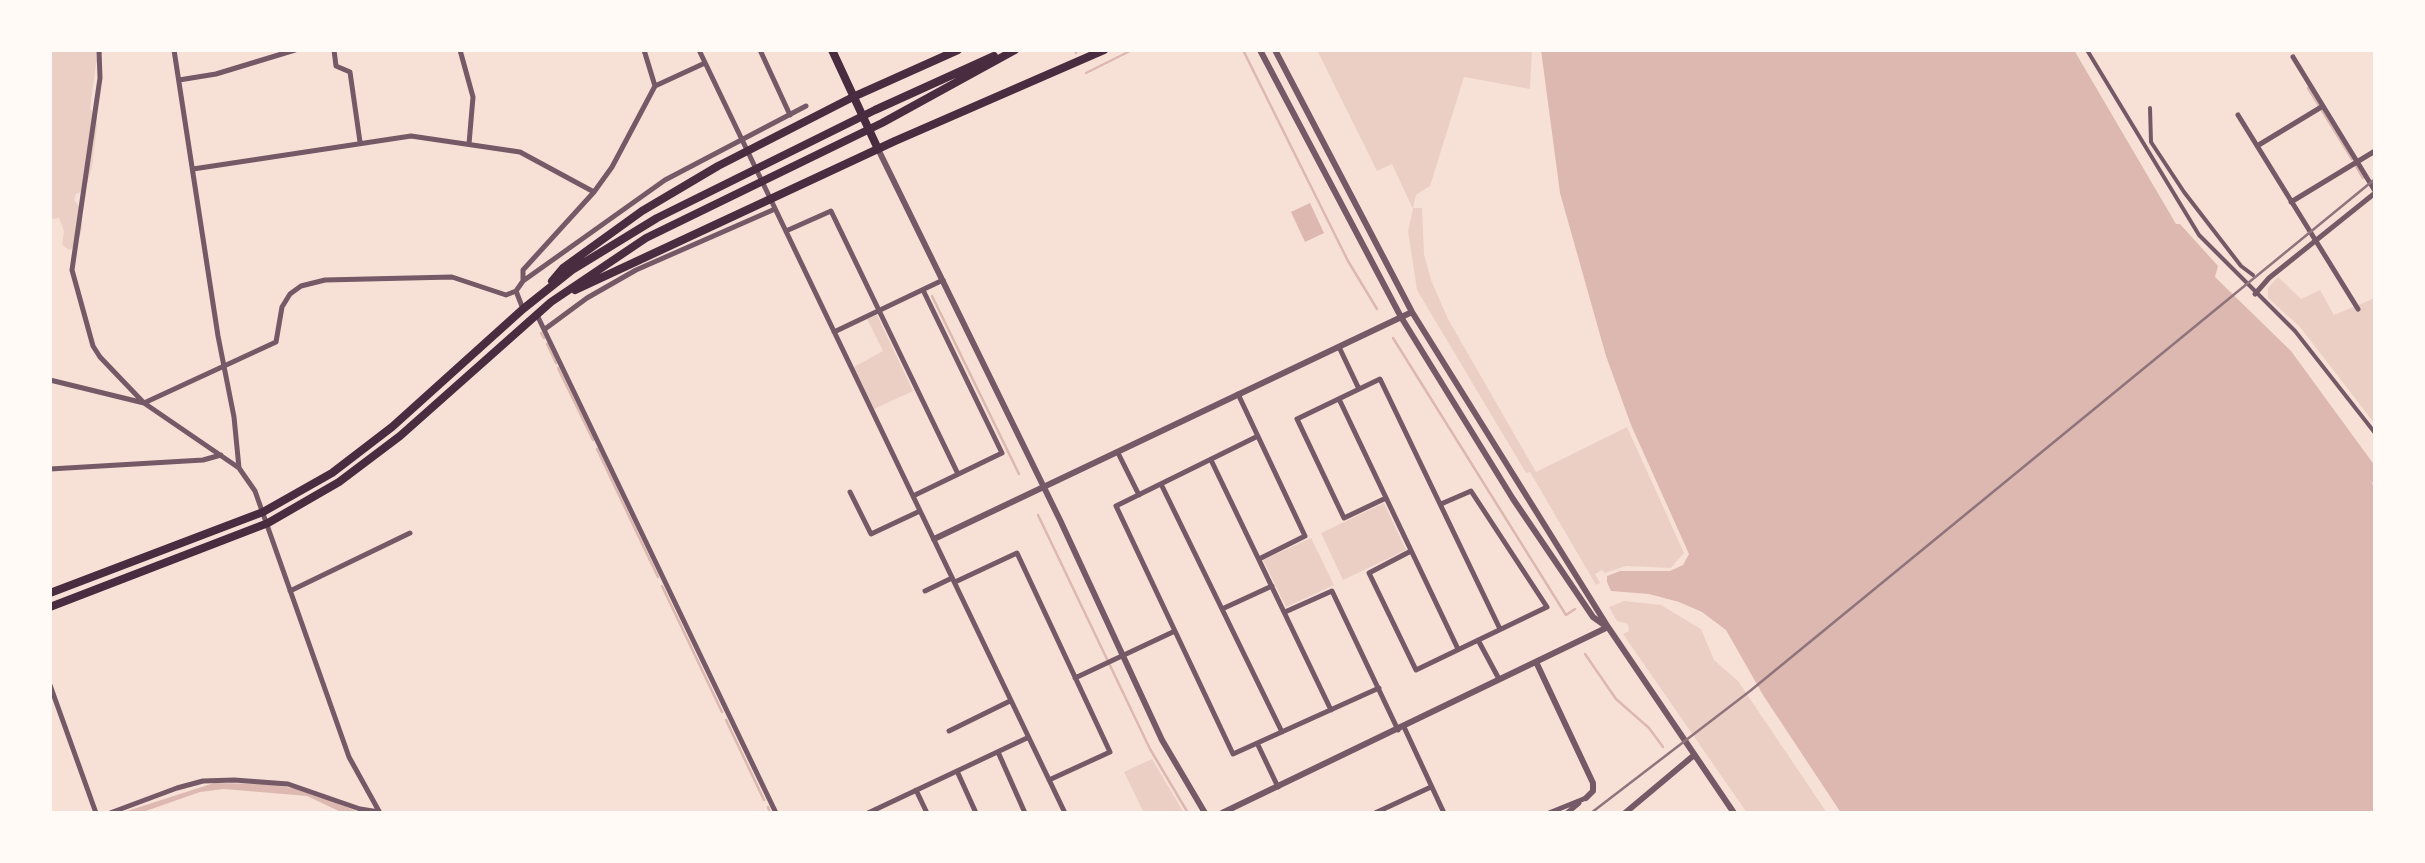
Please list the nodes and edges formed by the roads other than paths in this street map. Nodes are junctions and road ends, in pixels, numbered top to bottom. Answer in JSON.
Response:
{"nodes":[{"id":1,"x":99,"y":50,"type":"edge"},
{"id":2,"x":174,"y":50,"type":"edge"},
{"id":3,"x":295,"y":50,"type":"edge"},
{"id":4,"x":334,"y":50,"type":"edge"},
{"id":5,"x":460,"y":50,"type":"edge"},
{"id":6,"x":644,"y":50,"type":"edge"},
{"id":7,"x":698,"y":50,"type":"edge"},
{"id":8,"x":760,"y":50,"type":"edge"},
{"id":9,"x":832,"y":50,"type":"edge"},
{"id":10,"x":958,"y":50,"type":"edge"},
{"id":11,"x":1008,"y":50,"type":"edge"},
{"id":12,"x":1015,"y":50,"type":"edge"},
{"id":13,"x":1104,"y":50,"type":"edge"},
{"id":14,"x":1260,"y":50,"type":"edge"},
{"id":15,"x":1275,"y":50,"type":"edge"},
{"id":16,"x":2087,"y":50,"type":"edge"},
{"id":17,"x":1088,"y":53,"type":"edge"},
{"id":18,"x":2293,"y":57,"type":"dead end"},
{"id":19,"x":705,"y":63,"type":"junction"},
{"id":20,"x":179,"y":80,"type":"junction"},
{"id":21,"x":655,"y":86,"type":"junction"},
{"id":22,"x":854,"y":96,"type":"junction"},
{"id":23,"x":806,"y":106,"type":"dead end"},
{"id":24,"x":2150,"y":108,"type":"dead end"},
{"id":25,"x":2320,"y":108,"type":"junction"},
{"id":26,"x":790,"y":115,"type":"junction"},
{"id":27,"x":2238,"y":115,"type":"dead end"},
{"id":28,"x":742,"y":140,"type":"junction"},
{"id":29,"x":360,"y":143,"type":"junction"},
{"id":30,"x":469,"y":144,"type":"junction"},
{"id":31,"x":2257,"y":146,"type":"junction"},
{"id":32,"x":878,"y":149,"type":"junction"},
{"id":33,"x":2375,"y":150,"type":"edge"},
{"id":34,"x":748,"y":151,"type":"junction"},
{"id":35,"x":2357,"y":161,"type":"junction"},
{"id":36,"x":192,"y":169,"type":"junction"},
{"id":37,"x":594,"y":192,"type":"junction"},
{"id":38,"x":2375,"y":192,"type":"edge"},
{"id":39,"x":770,"y":199,"type":"junction"},
{"id":40,"x":2291,"y":202,"type":"junction"},
{"id":41,"x":775,"y":209,"type":"junction"},
{"id":42,"x":786,"y":231,"type":"junction"},
{"id":43,"x":2316,"y":241,"type":"junction"},
{"id":44,"x":2252,"y":275,"type":"dead end"},
{"id":45,"x":942,"y":280,"type":"junction"},
{"id":46,"x":523,"y":281,"type":"junction"},
{"id":47,"x":923,"y":290,"type":"junction"},
{"id":48,"x":516,"y":291,"type":"junction"},
{"id":49,"x":2256,"y":294,"type":"junction"},
{"id":50,"x":539,"y":296,"type":"junction"},
{"id":51,"x":550,"y":302,"type":"junction"},
{"id":52,"x":524,"y":309,"type":"junction"},
{"id":53,"x":2358,"y":309,"type":"dead end"},
{"id":54,"x":878,"y":311,"type":"junction"},
{"id":55,"x":1412,"y":312,"type":"junction"},
{"id":56,"x":536,"y":314,"type":"junction"},
{"id":57,"x":1401,"y":317,"type":"junction"},
{"id":58,"x":545,"y":329,"type":"junction"},
{"id":59,"x":834,"y":332,"type":"junction"},
{"id":60,"x":1338,"y":346,"type":"junction"},
{"id":61,"x":224,"y":365,"type":"junction"},
{"id":62,"x":50,"y":380,"type":"edge"},
{"id":63,"x":1359,"y":390,"type":"junction"},
{"id":64,"x":1238,"y":394,"type":"junction"},
{"id":65,"x":1339,"y":399,"type":"junction"},
{"id":66,"x":144,"y":403,"type":"junction"},
{"id":67,"x":2375,"y":434,"type":"edge"},
{"id":68,"x":1258,"y":436,"type":"junction"},
{"id":69,"x":1117,"y":452,"type":"junction"},
{"id":70,"x":222,"y":454,"type":"junction"},
{"id":71,"x":1210,"y":460,"type":"junction"},
{"id":72,"x":240,"y":468,"type":"junction"},
{"id":73,"x":50,"y":469,"type":"edge"},
{"id":74,"x":958,"y":474,"type":"junction"},
{"id":75,"x":1161,"y":484,"type":"junction"},
{"id":76,"x":1044,"y":486,"type":"junction"},
{"id":77,"x":850,"y":492,"type":"dead end"},
{"id":78,"x":1139,"y":495,"type":"junction"},
{"id":79,"x":913,"y":496,"type":"junction"},
{"id":80,"x":1386,"y":498,"type":"junction"},
{"id":81,"x":1441,"y":504,"type":"junction"},
{"id":82,"x":920,"y":511,"type":"junction"},
{"id":83,"x":263,"y":512,"type":"junction"},
{"id":84,"x":268,"y":523,"type":"junction"},
{"id":85,"x":410,"y":534,"type":"dead end"},
{"id":86,"x":934,"y":539,"type":"junction"},
{"id":87,"x":1411,"y":551,"type":"junction"},
{"id":88,"x":1259,"y":559,"type":"junction"},
{"id":89,"x":953,"y":580,"type":"junction"},
{"id":90,"x":1272,"y":586,"type":"junction"},
{"id":91,"x":290,"y":590,"type":"junction"},
{"id":92,"x":925,"y":591,"type":"dead end"},
{"id":93,"x":50,"y":593,"type":"edge"},
{"id":94,"x":50,"y":607,"type":"edge"},
{"id":95,"x":1222,"y":610,"type":"junction"},
{"id":96,"x":1285,"y":612,"type":"junction"},
{"id":97,"x":1608,"y":627,"type":"junction"},
{"id":98,"x":1500,"y":629,"type":"junction"},
{"id":99,"x":1175,"y":630,"type":"junction"},
{"id":100,"x":1478,"y":640,"type":"junction"},
{"id":101,"x":1458,"y":649,"type":"junction"},
{"id":102,"x":1122,"y":656,"type":"junction"},
{"id":103,"x":1537,"y":664,"type":"junction"},
{"id":104,"x":1075,"y":678,"type":"junction"},
{"id":105,"x":1500,"y":682,"type":"junction"},
{"id":106,"x":50,"y":686,"type":"edge"},
{"id":107,"x":1379,"y":688,"type":"junction"},
{"id":108,"x":1010,"y":701,"type":"junction"},
{"id":109,"x":1331,"y":710,"type":"junction"},
{"id":110,"x":1401,"y":728,"type":"junction"},
{"id":111,"x":949,"y":731,"type":"dead end"},
{"id":112,"x":1282,"y":732,"type":"junction"},
{"id":113,"x":1027,"y":738,"type":"junction"},
{"id":114,"x":1257,"y":744,"type":"junction"},
{"id":115,"x":998,"y":752,"type":"junction"},
{"id":116,"x":1693,"y":756,"type":"junction"},
{"id":117,"x":958,"y":770,"type":"junction"},
{"id":118,"x":1049,"y":780,"type":"junction"},
{"id":119,"x":1278,"y":787,"type":"junction"},
{"id":120,"x":1431,"y":787,"type":"junction"},
{"id":121,"x":916,"y":790,"type":"junction"},
{"id":122,"x":1586,"y":798,"type":"junction"},
{"id":123,"x":876,"y":811,"type":"edge"},
{"id":124,"x":379,"y":812,"type":"edge"},
{"id":125,"x":96,"y":813,"type":"edge"},
{"id":126,"x":110,"y":813,"type":"edge"},
{"id":127,"x":776,"y":813,"type":"edge"},
{"id":128,"x":868,"y":813,"type":"edge"},
{"id":129,"x":927,"y":813,"type":"edge"},
{"id":130,"x":976,"y":813,"type":"edge"},
{"id":131,"x":1025,"y":813,"type":"edge"},
{"id":132,"x":1065,"y":813,"type":"edge"},
{"id":133,"x":1204,"y":813,"type":"edge"},
{"id":134,"x":1222,"y":813,"type":"edge"},
{"id":135,"x":1377,"y":813,"type":"edge"},
{"id":136,"x":1444,"y":813,"type":"edge"},
{"id":137,"x":1548,"y":813,"type":"edge"},
{"id":138,"x":1567,"y":813,"type":"edge"},
{"id":139,"x":1625,"y":813,"type":"edge"},
{"id":140,"x":1734,"y":813,"type":"edge"}],
"edges":[{"from":1,"to":66,"type":"street"},
{"from":2,"to":20,"type":"street"},
{"from":3,"to":20,"type":"street"},
{"from":4,"to":29,"type":"street"},
{"from":5,"to":30,"type":"street"},
{"from":6,"to":21,"type":"street"},
{"from":7,"to":19,"type":"street"},
{"from":8,"to":26,"type":"street"},
{"from":9,"to":22,"type":"main road"},
{"from":10,"to":22,"type":"main road"},
{"from":11,"to":50,"type":"main road"},
{"from":12,"to":51,"type":"main road"},
{"from":13,"to":17,"type":"main road"},
{"from":14,"to":57,"type":"street"},
{"from":15,"to":55,"type":"street"},
{"from":16,"to":49,"type":"street"},
{"from":17,"to":32,"type":"main road"},
{"from":18,"to":25,"type":"street"},
{"from":19,"to":21,"type":"street"},
{"from":19,"to":28,"type":"street"},
{"from":20,"to":36,"type":"street"},
{"from":21,"to":37,"type":"street"},
{"from":22,"to":32,"type":"main road"},
{"from":22,"to":34,"type":"main road"},
{"from":23,"to":26,"type":"street"},
{"from":24,"to":44,"type":"street"},
{"from":25,"to":31,"type":"street"},
{"from":25,"to":35,"type":"street"},
{"from":26,"to":28,"type":"street"},
{"from":27,"to":31,"type":"street"},
{"from":28,"to":34,"type":"street"},
{"from":28,"to":46,"type":"street"},
{"from":29,"to":30,"type":"street"},
{"from":29,"to":36,"type":"street"},
{"from":30,"to":37,"type":"street"},
{"from":31,"to":40,"type":"street"},
{"from":32,"to":39,"type":"main road"},
{"from":32,"to":45,"type":"street"},
{"from":33,"to":35,"type":"street"},
{"from":34,"to":39,"type":"street"},
{"from":34,"to":50,"type":"main road"},
{"from":35,"to":38,"type":"street"},
{"from":35,"to":40,"type":"street"},
{"from":36,"to":61,"type":"street"},
{"from":37,"to":46,"type":"street"},
{"from":38,"to":43,"type":"street"},
{"from":39,"to":41,"type":"street"},
{"from":39,"to":51,"type":"main road"},
{"from":40,"to":43,"type":"street"},
{"from":41,"to":42,"type":"street"},
{"from":41,"to":58,"type":"street"},
{"from":42,"to":54,"type":"street"},
{"from":42,"to":59,"type":"street"},
{"from":43,"to":49,"type":"street"},
{"from":43,"to":53,"type":"street"},
{"from":45,"to":47,"type":"street"},
{"from":45,"to":76,"type":"street"},
{"from":46,"to":48,"type":"street"},
{"from":47,"to":54,"type":"street"},
{"from":47,"to":74,"type":"street"},
{"from":48,"to":52,"type":"street"},
{"from":48,"to":61,"type":"street"},
{"from":49,"to":67,"type":"street"},
{"from":50,"to":52,"type":"main road"},
{"from":51,"to":56,"type":"main road"},
{"from":52,"to":83,"type":"main road"},
{"from":54,"to":59,"type":"street"},
{"from":54,"to":74,"type":"street"},
{"from":55,"to":57,"type":"street"},
{"from":55,"to":97,"type":"street"},
{"from":56,"to":58,"type":"street"},
{"from":56,"to":84,"type":"main road"},
{"from":57,"to":60,"type":"street"},
{"from":57,"to":97,"type":"street"},
{"from":58,"to":127,"type":"street"},
{"from":59,"to":79,"type":"street"},
{"from":60,"to":63,"type":"street"},
{"from":60,"to":64,"type":"street"},
{"from":61,"to":66,"type":"street"},
{"from":61,"to":72,"type":"street"},
{"from":62,"to":66,"type":"street"},
{"from":63,"to":65,"type":"street"},
{"from":63,"to":81,"type":"street"},
{"from":64,"to":68,"type":"street"},
{"from":64,"to":69,"type":"street"},
{"from":65,"to":80,"type":"street"},
{"from":65,"to":80,"type":"street"},
{"from":66,"to":70,"type":"street"},
{"from":68,"to":71,"type":"street"},
{"from":68,"to":88,"type":"street"},
{"from":69,"to":76,"type":"street"},
{"from":69,"to":78,"type":"street"},
{"from":70,"to":72,"type":"street"},
{"from":70,"to":73,"type":"street"},
{"from":71,"to":75,"type":"street"},
{"from":71,"to":88,"type":"street"},
{"from":72,"to":83,"type":"street"},
{"from":74,"to":79,"type":"street"},
{"from":75,"to":78,"type":"street"},
{"from":75,"to":95,"type":"street"},
{"from":76,"to":86,"type":"street"},
{"from":76,"to":102,"type":"street"},
{"from":77,"to":82,"type":"street"},
{"from":78,"to":99,"type":"street"},
{"from":79,"to":82,"type":"street"},
{"from":80,"to":87,"type":"street"},
{"from":81,"to":98,"type":"street"},
{"from":81,"to":98,"type":"street"},
{"from":82,"to":86,"type":"street"},
{"from":83,"to":84,"type":"street"},
{"from":83,"to":93,"type":"main road"},
{"from":84,"to":91,"type":"street"},
{"from":84,"to":94,"type":"main road"},
{"from":85,"to":91,"type":"street"},
{"from":86,"to":89,"type":"street"},
{"from":87,"to":101,"type":"street"},
{"from":87,"to":101,"type":"street"},
{"from":88,"to":90,"type":"street"},
{"from":89,"to":92,"type":"street"},
{"from":89,"to":104,"type":"street"},
{"from":89,"to":108,"type":"street"},
{"from":90,"to":95,"type":"street"},
{"from":90,"to":96,"type":"street"},
{"from":91,"to":124,"type":"street"},
{"from":95,"to":112,"type":"street"},
{"from":96,"to":107,"type":"street"},
{"from":96,"to":109,"type":"street"},
{"from":97,"to":103,"type":"street"},
{"from":97,"to":116,"type":"street"},
{"from":98,"to":100,"type":"street"},
{"from":99,"to":102,"type":"street"},
{"from":99,"to":114,"type":"street"},
{"from":100,"to":101,"type":"street"},
{"from":100,"to":105,"type":"street"},
{"from":102,"to":104,"type":"street"},
{"from":102,"to":133,"type":"street"},
{"from":103,"to":105,"type":"street"},
{"from":103,"to":122,"type":"street"},
{"from":104,"to":118,"type":"street"},
{"from":105,"to":110,"type":"street"},
{"from":106,"to":125,"type":"street"},
{"from":107,"to":109,"type":"street"},
{"from":107,"to":110,"type":"street"},
{"from":108,"to":111,"type":"street"},
{"from":108,"to":113,"type":"street"},
{"from":109,"to":112,"type":"street"},
{"from":110,"to":119,"type":"street"},
{"from":110,"to":120,"type":"street"},
{"from":112,"to":114,"type":"street"},
{"from":113,"to":115,"type":"street"},
{"from":113,"to":118,"type":"street"},
{"from":114,"to":119,"type":"street"},
{"from":115,"to":117,"type":"street"},
{"from":115,"to":131,"type":"street"},
{"from":116,"to":139,"type":"street"},
{"from":116,"to":140,"type":"street"},
{"from":117,"to":121,"type":"street"},
{"from":117,"to":130,"type":"street"},
{"from":118,"to":132,"type":"street"},
{"from":119,"to":134,"type":"street"},
{"from":120,"to":135,"type":"street"},
{"from":120,"to":136,"type":"street"},
{"from":121,"to":123,"type":"street"},
{"from":121,"to":129,"type":"street"},
{"from":122,"to":137,"type":"street"},
{"from":122,"to":138,"type":"street"},
{"from":123,"to":128,"type":"street"},
{"from":124,"to":126,"type":"street"}]}
